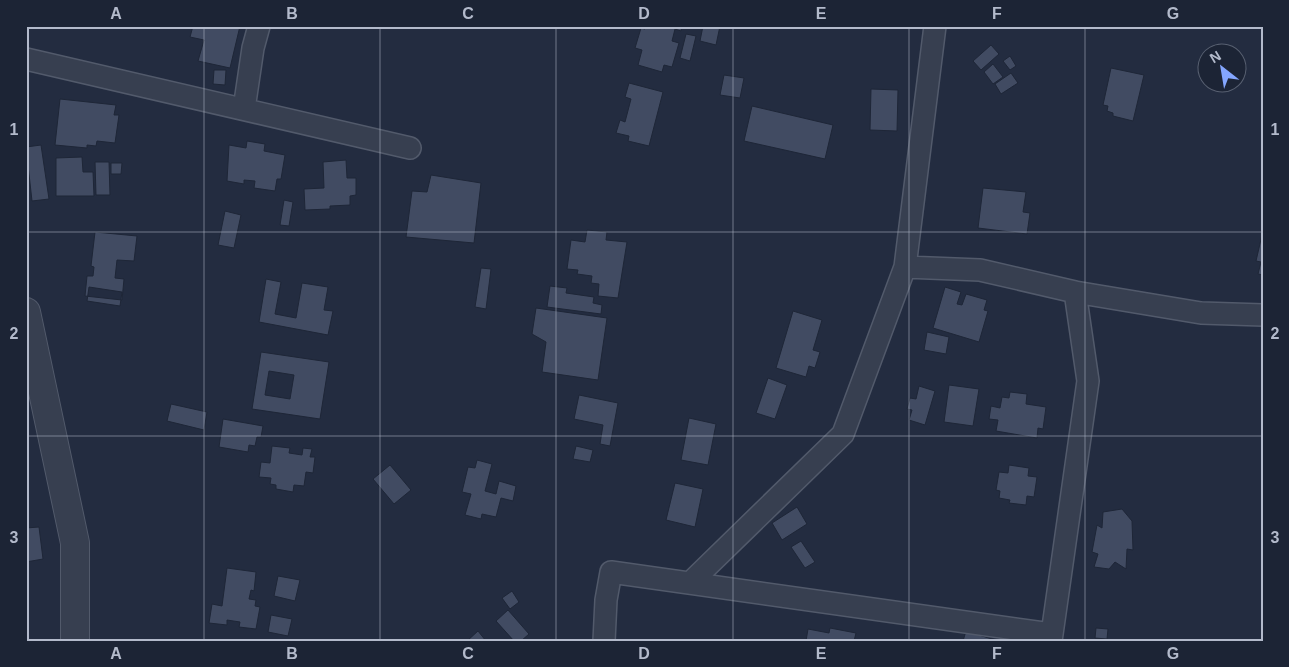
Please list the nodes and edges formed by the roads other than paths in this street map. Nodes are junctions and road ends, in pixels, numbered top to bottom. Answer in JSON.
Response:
{"nodes":[{"id":1,"x":260,"y":26,"type":"edge"},
{"id":2,"x":934,"y":26,"type":"edge"},
{"id":3,"x":26,"y":59,"type":"edge"},
{"id":4,"x":244,"y":109,"type":"junction"},
{"id":5,"x":410,"y":148,"type":"dead end"},
{"id":6,"x":905,"y":267,"type":"junction"},
{"id":7,"x":1075,"y":292,"type":"junction"},
{"id":8,"x":26,"y":312,"type":"edge"},
{"id":9,"x":1263,"y":315,"type":"edge"},
{"id":10,"x":691,"y":582,"type":"junction"},
{"id":11,"x":1051,"y":637,"type":"edge"},
{"id":12,"x":74,"y":641,"type":"edge"},
{"id":13,"x":604,"y":641,"type":"edge"}],
"edges":[{"from":1,"to":4,"type":"street"},
{"from":2,"to":6,"type":"street"},
{"from":3,"to":4,"type":"street"},
{"from":4,"to":5,"type":"street"},
{"from":6,"to":7,"type":"street"},
{"from":6,"to":10,"type":"street"},
{"from":7,"to":9,"type":"street"},
{"from":7,"to":11,"type":"street"},
{"from":8,"to":12,"type":"street"},
{"from":10,"to":11,"type":"street"},
{"from":10,"to":13,"type":"street"}]}
